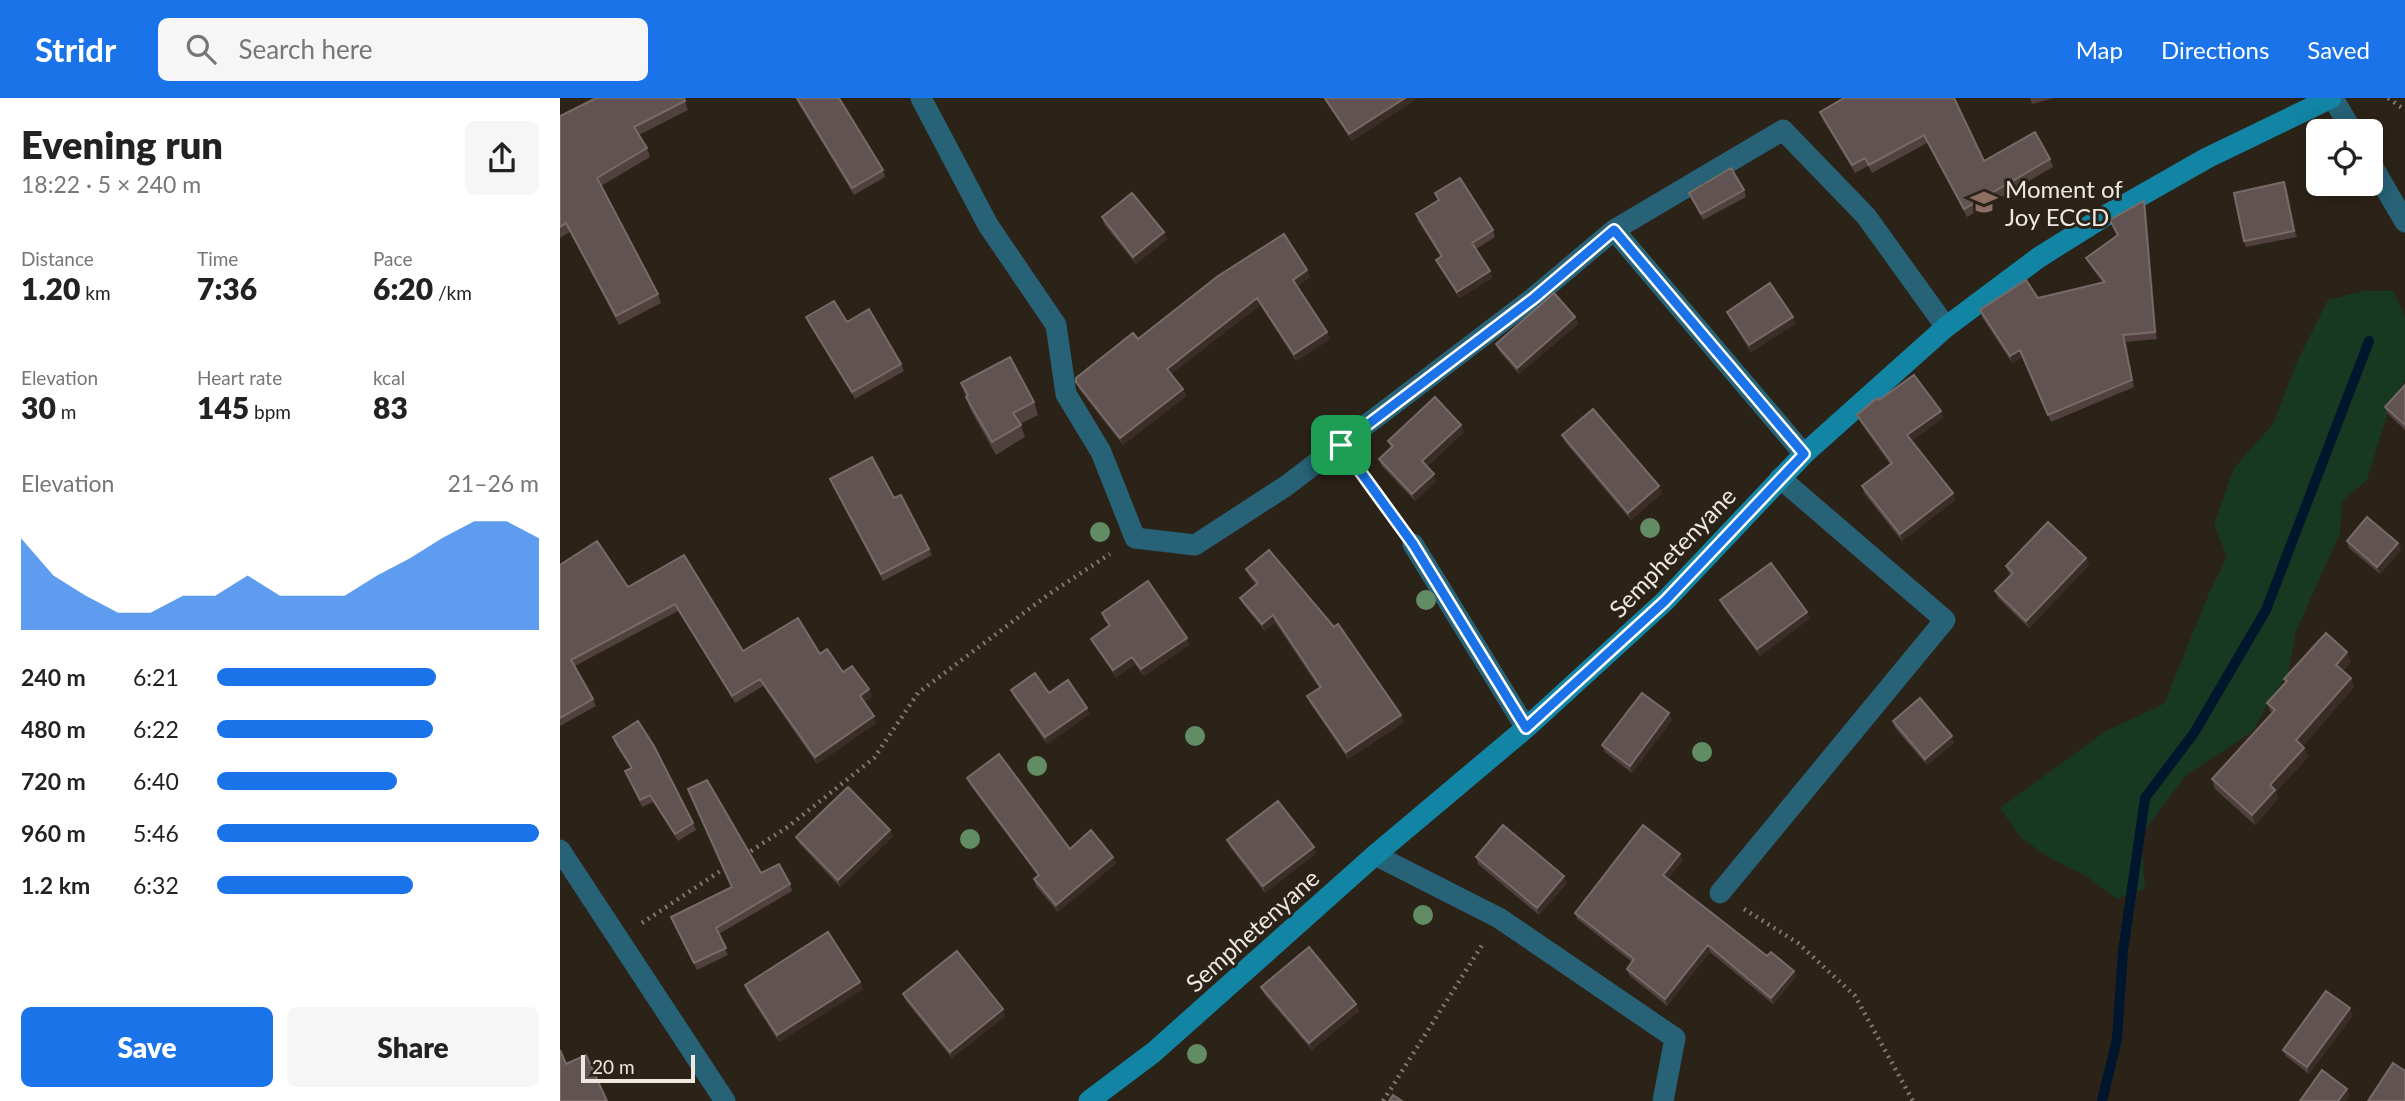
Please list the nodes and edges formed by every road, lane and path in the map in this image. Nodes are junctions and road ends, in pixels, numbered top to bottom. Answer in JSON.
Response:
{"nodes":[{"id":1,"x":921,"y":98,"type":"edge"},
{"id":2,"x":2332,"y":98,"type":"edge"},
{"id":3,"x":2388,"y":98,"type":"edge"},
{"id":4,"x":2405,"y":110,"type":"edge"},
{"id":5,"x":2345,"y":119,"type":"edge"},
{"id":6,"x":2383,"y":184,"type":"edge"},
{"id":7,"x":2405,"y":222,"type":"edge"},
{"id":8,"x":1614,"y":230,"type":"junction"},
{"id":9,"x":1946,"y":327,"type":"junction"},
{"id":10,"x":1341,"y":445,"type":"junction"},
{"id":11,"x":1804,"y":454,"type":"junction"},
{"id":12,"x":1780,"y":478,"type":"junction"},
{"id":13,"x":1135,"y":538,"type":"junction"},
{"id":14,"x":1413,"y":544,"type":"joint"},
{"id":15,"x":1526,"y":728,"type":"junction"},
{"id":16,"x":560,"y":850,"type":"edge"},
{"id":17,"x":1376,"y":855,"type":"junction"},
{"id":18,"x":744,"y":856,"type":"edge"},
{"id":19,"x":732,"y":863,"type":"edge"},
{"id":20,"x":1720,"y":893,"type":"joint"},
{"id":21,"x":1499,"y":918,"type":"junction"},
{"id":22,"x":618,"y":939,"type":"junction"},
{"id":23,"x":725,"y":1101,"type":"edge"},
{"id":24,"x":1089,"y":1101,"type":"edge"},
{"id":25,"x":1382,"y":1101,"type":"edge"},
{"id":26,"x":1663,"y":1101,"type":"edge"},
{"id":27,"x":1913,"y":1101,"type":"edge"}],
"edges":[{"from":1,"to":13,"type":"street"},
{"from":2,"to":5,"type":"street"},
{"from":2,"to":9,"type":"main road","name":"Semphetenyane"},
{"from":3,"to":4,"type":"path"},
{"from":6,"to":7,"type":"street"},
{"from":8,"to":9,"type":"street"},
{"from":8,"to":10,"type":"street"},
{"from":8,"to":11,"type":"street"},
{"from":9,"to":11,"type":"main road","name":"Semphetenyane"},
{"from":10,"to":13,"type":"street"},
{"from":10,"to":14,"type":"path"},
{"from":11,"to":12,"type":"main road","name":"Semphetenyane"},
{"from":12,"to":15,"type":"main road","name":"Semphetenyane"},
{"from":12,"to":20,"type":"street"},
{"from":13,"to":18,"type":"path"},
{"from":14,"to":15,"type":"street"},
{"from":15,"to":17,"type":"main road","name":"Semphetenyane"},
{"from":16,"to":22,"type":"street"},
{"from":17,"to":21,"type":"street"},
{"from":17,"to":24,"type":"main road","name":"Semphetenyane"},
{"from":19,"to":22,"type":"path"},
{"from":20,"to":27,"type":"path"},
{"from":21,"to":25,"type":"path"},
{"from":21,"to":26,"type":"street"},
{"from":22,"to":23,"type":"street"}]}
